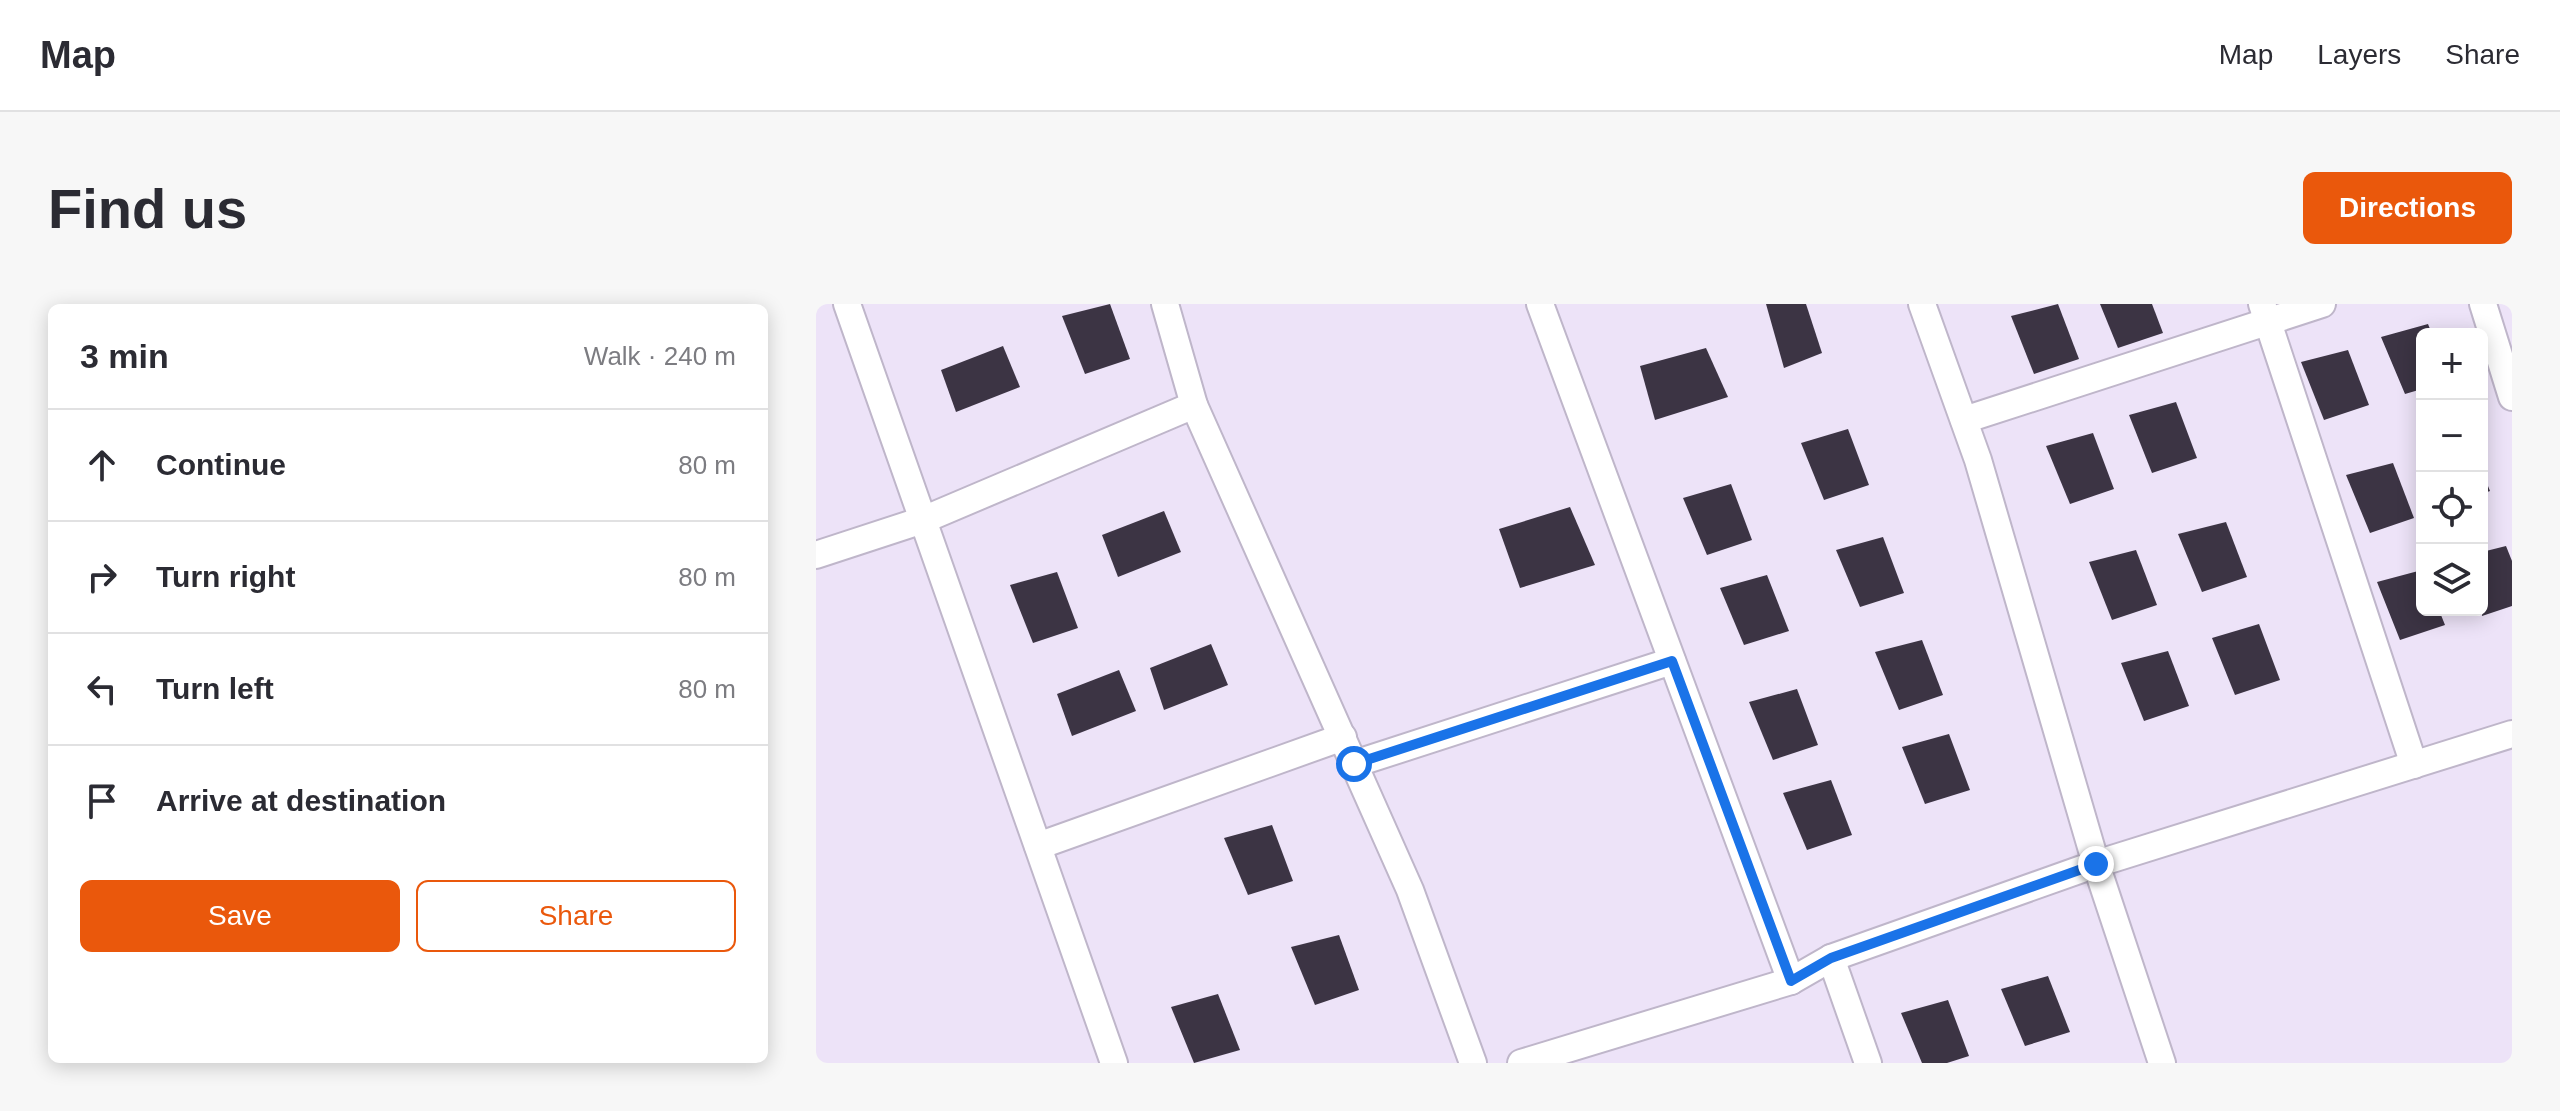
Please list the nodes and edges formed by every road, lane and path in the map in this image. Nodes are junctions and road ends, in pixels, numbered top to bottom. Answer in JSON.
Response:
{"nodes":[{"id":1,"x":847,"y":304,"type":"edge"},
{"id":2,"x":1165,"y":304,"type":"edge"},
{"id":3,"x":1540,"y":304,"type":"edge"},
{"id":4,"x":1922,"y":304,"type":"edge"},
{"id":5,"x":2322,"y":304,"type":"edge"},
{"id":6,"x":2483,"y":304,"type":"edge"},
{"id":7,"x":2265,"y":313,"type":"edge"},
{"id":8,"x":2512,"y":397,"type":"edge"},
{"id":9,"x":1194,"y":405,"type":"junction"},
{"id":10,"x":1964,"y":420,"type":"junction"},
{"id":11,"x":923,"y":520,"type":"junction"},
{"id":12,"x":816,"y":555,"type":"edge"},
{"id":13,"x":1672,"y":661,"type":"junction"},
{"id":14,"x":2512,"y":734,"type":"edge"},
{"id":15,"x":1343,"y":737,"type":"junction"},
{"id":16,"x":1354,"y":764,"type":"junction"},
{"id":17,"x":2414,"y":765,"type":"junction"},
{"id":18,"x":1038,"y":846,"type":"junction"},
{"id":19,"x":2096,"y":864,"type":"junction"},
{"id":20,"x":1831,"y":958,"type":"junction"},
{"id":21,"x":1791,"y":981,"type":"junction"},
{"id":22,"x":1577,"y":1055,"type":"edge"},
{"id":23,"x":1114,"y":1063,"type":"edge"},
{"id":24,"x":1473,"y":1063,"type":"edge"},
{"id":25,"x":1521,"y":1063,"type":"edge"},
{"id":26,"x":1868,"y":1063,"type":"edge"},
{"id":27,"x":2162,"y":1063,"type":"edge"}],
"edges":[{"from":1,"to":11,"type":"street"},
{"from":2,"to":9,"type":"street"},
{"from":3,"to":13,"type":"street"},
{"from":4,"to":10,"type":"street"},
{"from":5,"to":7,"type":"street"},
{"from":6,"to":8,"type":"street"},
{"from":7,"to":10,"type":"street"},
{"from":7,"to":17,"type":"street"},
{"from":9,"to":11,"type":"street"},
{"from":9,"to":15,"type":"street"},
{"from":10,"to":19,"type":"street"},
{"from":11,"to":12,"type":"street"},
{"from":11,"to":18,"type":"street"},
{"from":13,"to":16,"type":"street"},
{"from":13,"to":21,"type":"street"},
{"from":14,"to":17,"type":"street"},
{"from":15,"to":16,"type":"street"},
{"from":15,"to":18,"type":"street"},
{"from":16,"to":24,"type":"street"},
{"from":17,"to":19,"type":"street"},
{"from":18,"to":23,"type":"street"},
{"from":19,"to":20,"type":"street"},
{"from":19,"to":27,"type":"street"},
{"from":20,"to":21,"type":"street"},
{"from":20,"to":26,"type":"street"},
{"from":21,"to":22,"type":"street"},
{"from":22,"to":25,"type":"street"}]}
